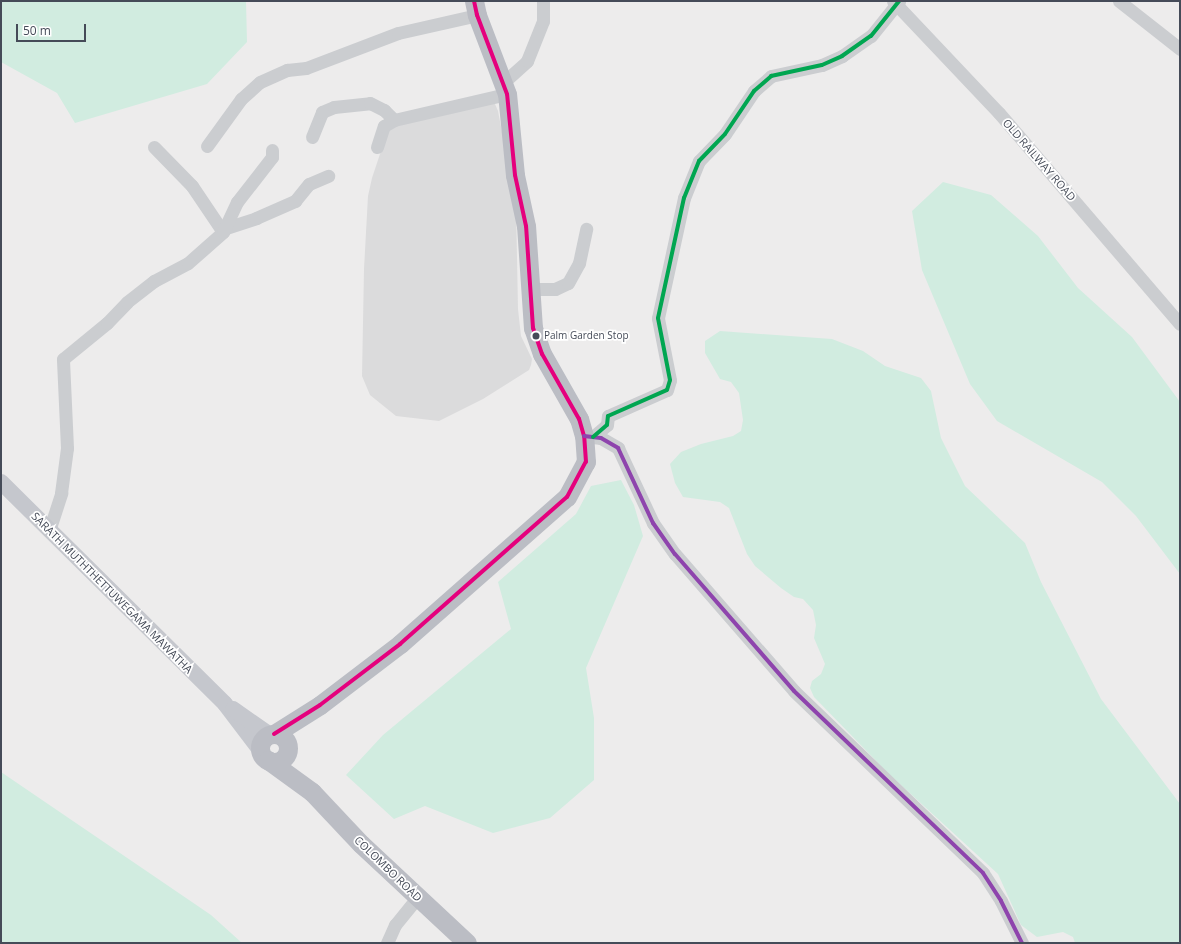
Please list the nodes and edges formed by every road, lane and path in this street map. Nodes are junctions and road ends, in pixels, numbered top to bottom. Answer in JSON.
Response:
{"nodes":[{"id":1,"x":544,"y":1,"type":"edge"},
{"id":2,"x":1119,"y":1,"type":"edge"},
{"id":3,"x":896,"y":2,"type":"edge"},
{"id":4,"x":476,"y":8,"type":"edge"},
{"id":5,"x":1180,"y":49,"type":"edge"},
{"id":6,"x":506,"y":88,"type":"junction"},
{"id":7,"x":394,"y":120,"type":"junction"},
{"id":8,"x":312,"y":137,"type":"dead end"},
{"id":9,"x":207,"y":146,"type":"dead end"},
{"id":10,"x":154,"y":147,"type":"dead end"},
{"id":11,"x":377,"y":147,"type":"dead end"},
{"id":12,"x":272,"y":150,"type":"dead end"},
{"id":13,"x":328,"y":176,"type":"dead end"},
{"id":14,"x":586,"y":229,"type":"dead end"},
{"id":15,"x":225,"y":230,"type":"junction"},
{"id":16,"x":530,"y":289,"type":"junction"},
{"id":17,"x":1180,"y":324,"type":"edge"},
{"id":18,"x":589,"y":436,"type":"junction"},
{"id":19,"x":1,"y":482,"type":"edge"},
{"id":20,"x":49,"y":531,"type":"junction"},
{"id":21,"x":275,"y":745,"type":"junction"},
{"id":22,"x":417,"y":898,"type":"junction"},
{"id":23,"x":388,"y":943,"type":"edge"},
{"id":24,"x":467,"y":943,"type":"edge"},
{"id":25,"x":1022,"y":943,"type":"edge"}],
"edges":[{"from":1,"to":6,"type":"street"},
{"from":2,"to":5,"type":"street"},
{"from":3,"to":17,"type":"street","name":"OLD RAILWAY ROAD"},
{"from":3,"to":18,"type":"street"},
{"from":4,"to":6,"type":"highway"},
{"from":4,"to":9,"type":"street"},
{"from":6,"to":7,"type":"street"},
{"from":6,"to":16,"type":"highway"},
{"from":7,"to":8,"type":"street"},
{"from":7,"to":11,"type":"street"},
{"from":10,"to":15,"type":"street"},
{"from":12,"to":15,"type":"street"},
{"from":13,"to":15,"type":"street"},
{"from":14,"to":16,"type":"street"},
{"from":15,"to":20,"type":"street"},
{"from":16,"to":18,"type":"highway"},
{"from":18,"to":21,"type":"highway"},
{"from":18,"to":25,"type":"street"},
{"from":19,"to":20,"type":"main road","name":"SARATH MUTHTHETTUWEGAMA MAWATHA"},
{"from":20,"to":21,"type":"main road","name":"SARATH MUTHTHETTUWEGAMA MAWATHA"},
{"from":21,"to":22,"type":"highway","name":"COLOMBO ROAD"},
{"from":22,"to":23,"type":"street"},
{"from":22,"to":24,"type":"highway","name":"COLOMBO ROAD"}]}
